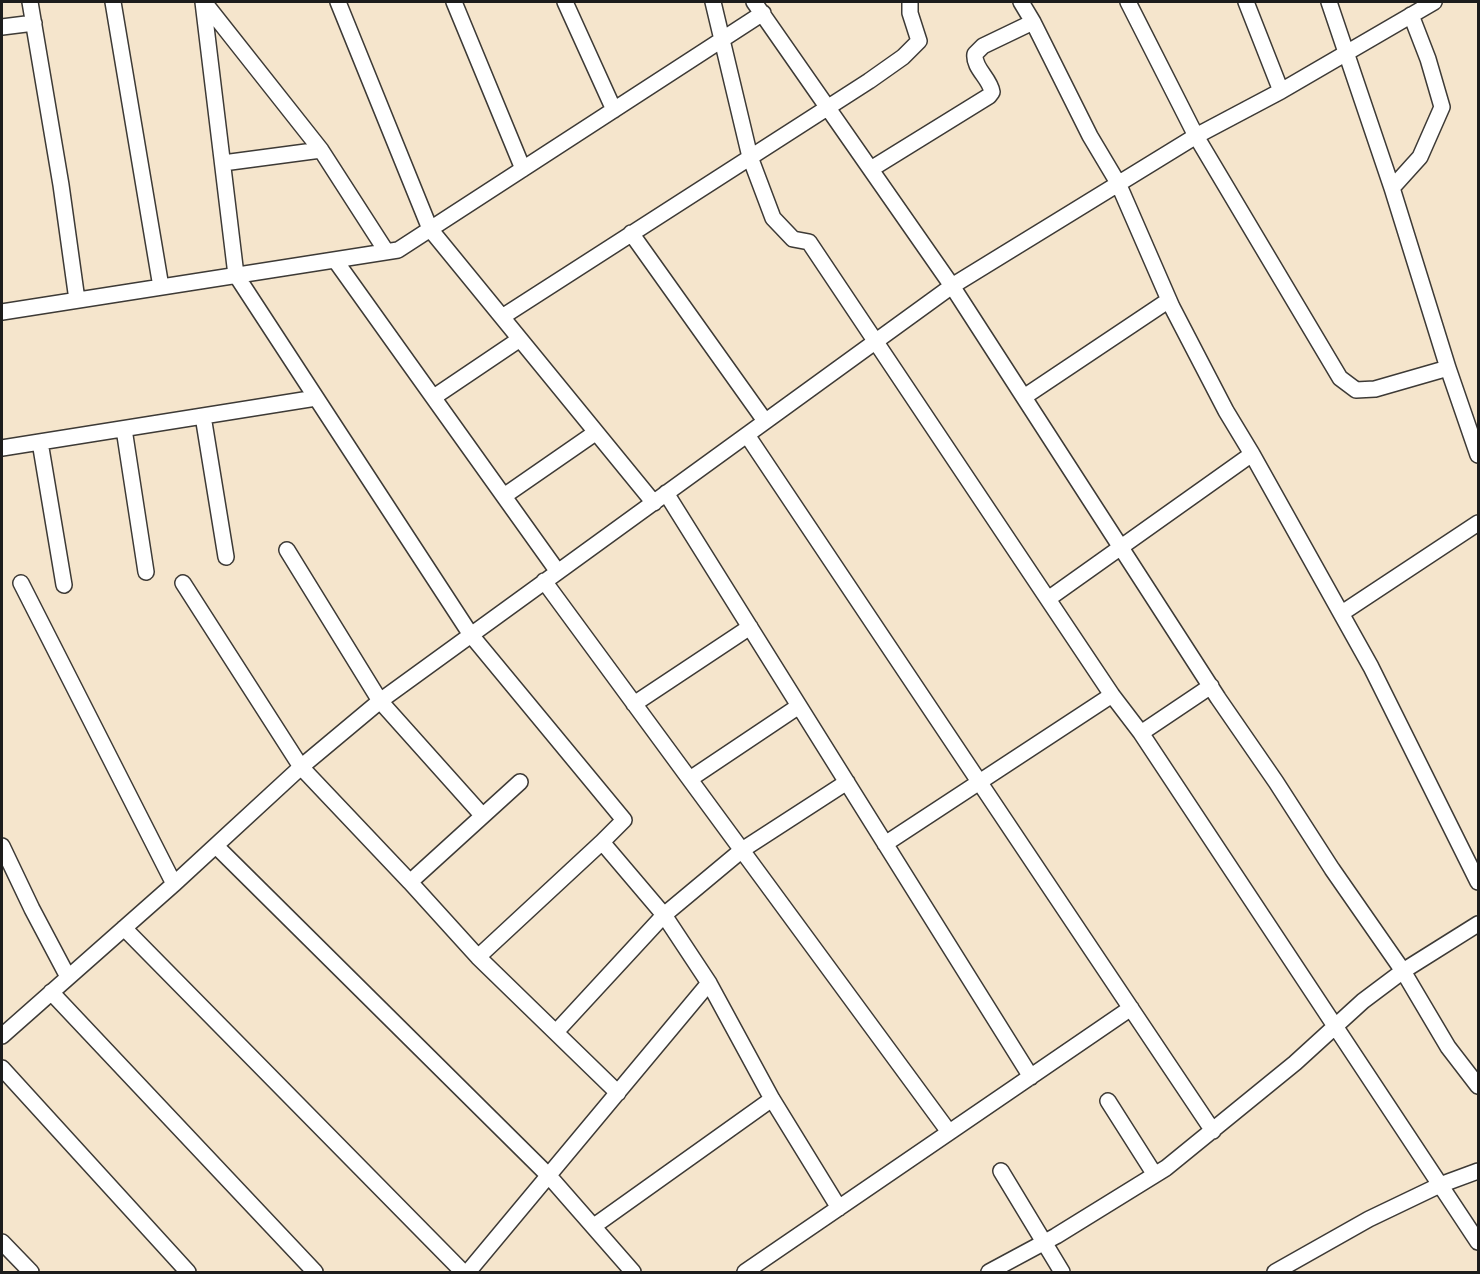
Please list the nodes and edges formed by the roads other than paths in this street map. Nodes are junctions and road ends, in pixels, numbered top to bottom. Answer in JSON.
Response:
{"nodes":[{"id":1,"x":30,"y":2,"type":"edge"},
{"id":2,"x":113,"y":2,"type":"edge"},
{"id":3,"x":203,"y":2,"type":"edge"},
{"id":4,"x":339,"y":2,"type":"edge"},
{"id":5,"x":453,"y":2,"type":"edge"},
{"id":6,"x":565,"y":2,"type":"edge"},
{"id":7,"x":713,"y":2,"type":"edge"},
{"id":8,"x":910,"y":2,"type":"edge"},
{"id":9,"x":1021,"y":2,"type":"edge"},
{"id":10,"x":1128,"y":2,"type":"edge"},
{"id":11,"x":1246,"y":2,"type":"edge"},
{"id":12,"x":1329,"y":2,"type":"edge"},
{"id":13,"x":1434,"y":2,"type":"edge"},
{"id":14,"x":759,"y":5,"type":"edge"},
{"id":15,"x":1411,"y":15,"type":"junction"},
{"id":16,"x":1033,"y":22,"type":"junction"},
{"id":17,"x":34,"y":23,"type":"junction"},
{"id":18,"x":2,"y":27,"type":"edge"},
{"id":19,"x":721,"y":40,"type":"junction"},
{"id":20,"x":1346,"y":52,"type":"junction"},
{"id":21,"x":1281,"y":91,"type":"junction"},
{"id":22,"x":828,"y":107,"type":"junction"},
{"id":23,"x":614,"y":110,"type":"junction"},
{"id":24,"x":1196,"y":136,"type":"junction"},
{"id":25,"x":321,"y":150,"type":"junction"},
{"id":26,"x":750,"y":157,"type":"junction"},
{"id":27,"x":223,"y":163,"type":"junction"},
{"id":28,"x":523,"y":169,"type":"junction"},
{"id":29,"x":871,"y":169,"type":"junction"},
{"id":30,"x":1118,"y":183,"type":"junction"},
{"id":31,"x":1392,"y":188,"type":"junction"},
{"id":32,"x":430,"y":229,"type":"junction"},
{"id":33,"x":631,"y":233,"type":"junction"},
{"id":34,"x":386,"y":251,"type":"junction"},
{"id":35,"x":335,"y":260,"type":"junction"},
{"id":36,"x":236,"y":275,"type":"junction"},
{"id":37,"x":952,"y":286,"type":"junction"},
{"id":38,"x":161,"y":287,"type":"junction"},
{"id":39,"x":76,"y":300,"type":"junction"},
{"id":40,"x":1169,"y":300,"type":"junction"},
{"id":41,"x":2,"y":312,"type":"edge"},
{"id":42,"x":502,"y":317,"type":"junction"},
{"id":43,"x":520,"y":339,"type":"junction"},
{"id":44,"x":876,"y":342,"type":"junction"},
{"id":45,"x":1448,"y":368,"type":"junction"},
{"id":46,"x":1024,"y":396,"type":"junction"},
{"id":47,"x":316,"y":398,"type":"junction"},
{"id":48,"x":434,"y":398,"type":"junction"},
{"id":49,"x":203,"y":416,"type":"junction"},
{"id":50,"x":765,"y":421,"type":"junction"},
{"id":51,"x":124,"y":429,"type":"junction"},
{"id":52,"x":595,"y":433,"type":"junction"},
{"id":53,"x":747,"y":435,"type":"junction"},
{"id":54,"x":40,"y":442,"type":"junction"},
{"id":55,"x":2,"y":448,"type":"edge"},
{"id":56,"x":1252,"y":454,"type":"junction"},
{"id":57,"x":1479,"y":456,"type":"edge"},
{"id":58,"x":504,"y":496,"type":"junction"},
{"id":59,"x":660,"y":498,"type":"junction"},
{"id":60,"x":1479,"y":523,"type":"edge"},
{"id":61,"x":1121,"y":547,"type":"junction"},
{"id":62,"x":287,"y":550,"type":"dead end"},
{"id":63,"x":226,"y":557,"type":"dead end"},
{"id":64,"x":146,"y":572,"type":"dead end"},
{"id":65,"x":558,"y":572,"type":"junction"},
{"id":66,"x":544,"y":581,"type":"junction"},
{"id":67,"x":21,"y":583,"type":"dead end"},
{"id":68,"x":183,"y":583,"type":"dead end"},
{"id":69,"x":64,"y":585,"type":"dead end"},
{"id":70,"x":1048,"y":600,"type":"junction"},
{"id":71,"x":1342,"y":613,"type":"junction"},
{"id":72,"x":750,"y":627,"type":"junction"},
{"id":73,"x":471,"y":635,"type":"junction"},
{"id":74,"x":1211,"y":687,"type":"junction"},
{"id":75,"x":1112,"y":695,"type":"junction"},
{"id":76,"x":380,"y":701,"type":"junction"},
{"id":77,"x":634,"y":704,"type":"junction"},
{"id":78,"x":799,"y":706,"type":"junction"},
{"id":79,"x":1141,"y":733,"type":"junction"},
{"id":80,"x":301,"y":767,"type":"junction"},
{"id":81,"x":690,"y":779,"type":"junction"},
{"id":82,"x":520,"y":782,"type":"dead end"},
{"id":83,"x":847,"y":782,"type":"junction"},
{"id":84,"x":980,"y":782,"type":"junction"},
{"id":85,"x":482,"y":815,"type":"junction"},
{"id":86,"x":602,"y":842,"type":"junction"},
{"id":87,"x":885,"y":844,"type":"junction"},
{"id":88,"x":2,"y":846,"type":"edge"},
{"id":89,"x":216,"y":846,"type":"junction"},
{"id":90,"x":741,"y":850,"type":"junction"},
{"id":91,"x":410,"y":882,"type":"junction"},
{"id":92,"x":1479,"y":882,"type":"edge"},
{"id":93,"x":174,"y":884,"type":"junction"},
{"id":94,"x":664,"y":915,"type":"junction"},
{"id":95,"x":1479,"y":924,"type":"edge"},
{"id":96,"x":124,"y":928,"type":"junction"},
{"id":97,"x":478,"y":957,"type":"junction"},
{"id":98,"x":1403,"y":970,"type":"junction"},
{"id":99,"x":68,"y":977,"type":"junction"},
{"id":100,"x":709,"y":983,"type":"junction"},
{"id":101,"x":51,"y":992,"type":"junction"},
{"id":102,"x":1131,"y":1008,"type":"junction"},
{"id":103,"x":1334,"y":1027,"type":"junction"},
{"id":104,"x":556,"y":1032,"type":"junction"},
{"id":105,"x":2,"y":1036,"type":"edge"},
{"id":106,"x":2,"y":1068,"type":"edge"},
{"id":107,"x":1031,"y":1077,"type":"junction"},
{"id":108,"x":1479,"y":1086,"type":"edge"},
{"id":109,"x":618,"y":1093,"type":"junction"},
{"id":110,"x":772,"y":1099,"type":"junction"},
{"id":111,"x":1108,"y":1101,"type":"dead end"},
{"id":112,"x":1213,"y":1131,"type":"junction"},
{"id":113,"x":949,"y":1132,"type":"junction"},
{"id":114,"x":1000,"y":1171,"type":"dead end"},
{"id":115,"x":1479,"y":1171,"type":"edge"},
{"id":116,"x":1155,"y":1175,"type":"junction"},
{"id":117,"x":549,"y":1176,"type":"junction"},
{"id":118,"x":1440,"y":1185,"type":"junction"},
{"id":119,"x":839,"y":1208,"type":"junction"},
{"id":120,"x":594,"y":1226,"type":"junction"},
{"id":121,"x":2,"y":1242,"type":"edge"},
{"id":122,"x":1044,"y":1242,"type":"junction"},
{"id":123,"x":1479,"y":1242,"type":"edge"},
{"id":124,"x":31,"y":1272,"type":"edge"},
{"id":125,"x":188,"y":1272,"type":"edge"},
{"id":126,"x":315,"y":1272,"type":"edge"},
{"id":127,"x":465,"y":1272,"type":"edge"},
{"id":128,"x":633,"y":1272,"type":"edge"},
{"id":129,"x":744,"y":1272,"type":"edge"},
{"id":130,"x":989,"y":1272,"type":"edge"},
{"id":131,"x":1062,"y":1272,"type":"edge"},
{"id":132,"x":1275,"y":1272,"type":"edge"}],
"edges":[{"from":1,"to":17,"type":"street"},
{"from":2,"to":38,"type":"street"},
{"from":3,"to":25,"type":"street"},
{"from":3,"to":27,"type":"street"},
{"from":4,"to":32,"type":"street"},
{"from":5,"to":28,"type":"street"},
{"from":6,"to":23,"type":"street"},
{"from":7,"to":19,"type":"street"},
{"from":8,"to":22,"type":"street"},
{"from":9,"to":16,"type":"street"},
{"from":10,"to":24,"type":"street"},
{"from":11,"to":21,"type":"street"},
{"from":12,"to":20,"type":"street"},
{"from":13,"to":15,"type":"street"},
{"from":14,"to":19,"type":"street"},
{"from":14,"to":22,"type":"street"},
{"from":15,"to":20,"type":"street"},
{"from":15,"to":31,"type":"street"},
{"from":16,"to":29,"type":"street"},
{"from":16,"to":30,"type":"street"},
{"from":17,"to":18,"type":"street"},
{"from":17,"to":39,"type":"street"},
{"from":19,"to":23,"type":"street"},
{"from":19,"to":26,"type":"street"},
{"from":20,"to":21,"type":"street"},
{"from":20,"to":31,"type":"street"},
{"from":21,"to":24,"type":"street"},
{"from":22,"to":26,"type":"street"},
{"from":22,"to":29,"type":"street"},
{"from":23,"to":28,"type":"street"},
{"from":24,"to":30,"type":"street"},
{"from":24,"to":45,"type":"street"},
{"from":25,"to":27,"type":"street"},
{"from":25,"to":34,"type":"street"},
{"from":26,"to":33,"type":"street"},
{"from":26,"to":44,"type":"street"},
{"from":27,"to":36,"type":"street"},
{"from":28,"to":32,"type":"street"},
{"from":29,"to":37,"type":"street"},
{"from":30,"to":37,"type":"street"},
{"from":30,"to":40,"type":"street"},
{"from":31,"to":45,"type":"street"},
{"from":32,"to":34,"type":"street"},
{"from":32,"to":42,"type":"street"},
{"from":33,"to":42,"type":"street"},
{"from":33,"to":50,"type":"street"},
{"from":34,"to":35,"type":"street"},
{"from":35,"to":36,"type":"street"},
{"from":35,"to":48,"type":"street"},
{"from":36,"to":38,"type":"street"},
{"from":36,"to":47,"type":"street"},
{"from":37,"to":44,"type":"street"},
{"from":37,"to":46,"type":"street"},
{"from":38,"to":39,"type":"street"},
{"from":39,"to":41,"type":"street"},
{"from":40,"to":46,"type":"street"},
{"from":40,"to":56,"type":"street"},
{"from":42,"to":43,"type":"street"},
{"from":43,"to":48,"type":"street"},
{"from":43,"to":52,"type":"street"},
{"from":44,"to":50,"type":"street"},
{"from":44,"to":70,"type":"street"},
{"from":45,"to":57,"type":"street"},
{"from":46,"to":61,"type":"street"},
{"from":47,"to":49,"type":"street"},
{"from":47,"to":73,"type":"street"},
{"from":48,"to":58,"type":"street"},
{"from":49,"to":51,"type":"street"},
{"from":49,"to":63,"type":"street"},
{"from":50,"to":53,"type":"street"},
{"from":51,"to":54,"type":"street"},
{"from":51,"to":64,"type":"street"},
{"from":52,"to":58,"type":"street"},
{"from":52,"to":59,"type":"street"},
{"from":53,"to":59,"type":"street"},
{"from":53,"to":84,"type":"street"},
{"from":54,"to":55,"type":"street"},
{"from":54,"to":69,"type":"street"},
{"from":56,"to":61,"type":"street"},
{"from":56,"to":71,"type":"street"},
{"from":58,"to":65,"type":"street"},
{"from":59,"to":65,"type":"street"},
{"from":59,"to":72,"type":"street"},
{"from":60,"to":71,"type":"street"},
{"from":61,"to":70,"type":"street"},
{"from":61,"to":74,"type":"street"},
{"from":62,"to":76,"type":"street"},
{"from":65,"to":66,"type":"street"},
{"from":66,"to":73,"type":"street"},
{"from":66,"to":77,"type":"street"},
{"from":67,"to":93,"type":"street"},
{"from":68,"to":80,"type":"street"},
{"from":70,"to":75,"type":"street"},
{"from":71,"to":92,"type":"street"},
{"from":72,"to":77,"type":"street"},
{"from":72,"to":78,"type":"street"},
{"from":73,"to":76,"type":"street"},
{"from":73,"to":86,"type":"street"},
{"from":74,"to":79,"type":"street"},
{"from":74,"to":98,"type":"street"},
{"from":75,"to":79,"type":"street"},
{"from":75,"to":84,"type":"street"},
{"from":76,"to":80,"type":"street"},
{"from":76,"to":85,"type":"street"},
{"from":77,"to":81,"type":"street"},
{"from":78,"to":81,"type":"street"},
{"from":78,"to":83,"type":"street"},
{"from":79,"to":103,"type":"street"},
{"from":80,"to":89,"type":"street"},
{"from":80,"to":91,"type":"street"},
{"from":81,"to":90,"type":"street"},
{"from":82,"to":85,"type":"street"},
{"from":83,"to":87,"type":"street"},
{"from":83,"to":90,"type":"street"},
{"from":84,"to":87,"type":"street"},
{"from":84,"to":102,"type":"street"},
{"from":85,"to":91,"type":"street"},
{"from":86,"to":94,"type":"street"},
{"from":86,"to":97,"type":"street"},
{"from":87,"to":107,"type":"street"},
{"from":88,"to":99,"type":"street"},
{"from":89,"to":93,"type":"street"},
{"from":89,"to":117,"type":"street"},
{"from":90,"to":94,"type":"street"},
{"from":90,"to":113,"type":"street"},
{"from":91,"to":97,"type":"street"},
{"from":93,"to":96,"type":"street"},
{"from":94,"to":100,"type":"street"},
{"from":94,"to":104,"type":"street"},
{"from":95,"to":98,"type":"street"},
{"from":96,"to":99,"type":"street"},
{"from":96,"to":127,"type":"street"},
{"from":97,"to":104,"type":"street"},
{"from":98,"to":103,"type":"street"},
{"from":98,"to":108,"type":"street"},
{"from":99,"to":101,"type":"street"},
{"from":100,"to":109,"type":"street"},
{"from":100,"to":110,"type":"street"},
{"from":101,"to":105,"type":"street"},
{"from":101,"to":126,"type":"street"},
{"from":102,"to":107,"type":"street"},
{"from":102,"to":112,"type":"street"},
{"from":103,"to":112,"type":"street"},
{"from":103,"to":118,"type":"street"},
{"from":104,"to":109,"type":"street"},
{"from":106,"to":125,"type":"street"},
{"from":107,"to":113,"type":"street"},
{"from":109,"to":117,"type":"street"},
{"from":110,"to":119,"type":"street"},
{"from":110,"to":120,"type":"street"},
{"from":111,"to":116,"type":"street"},
{"from":112,"to":116,"type":"street"},
{"from":113,"to":119,"type":"street"},
{"from":114,"to":122,"type":"street"},
{"from":115,"to":118,"type":"street"},
{"from":116,"to":122,"type":"street"},
{"from":117,"to":120,"type":"street"},
{"from":117,"to":127,"type":"street"},
{"from":118,"to":123,"type":"street"},
{"from":118,"to":132,"type":"street"},
{"from":119,"to":129,"type":"street"},
{"from":120,"to":128,"type":"street"},
{"from":121,"to":124,"type":"street"},
{"from":122,"to":130,"type":"street"},
{"from":122,"to":131,"type":"street"}]}
